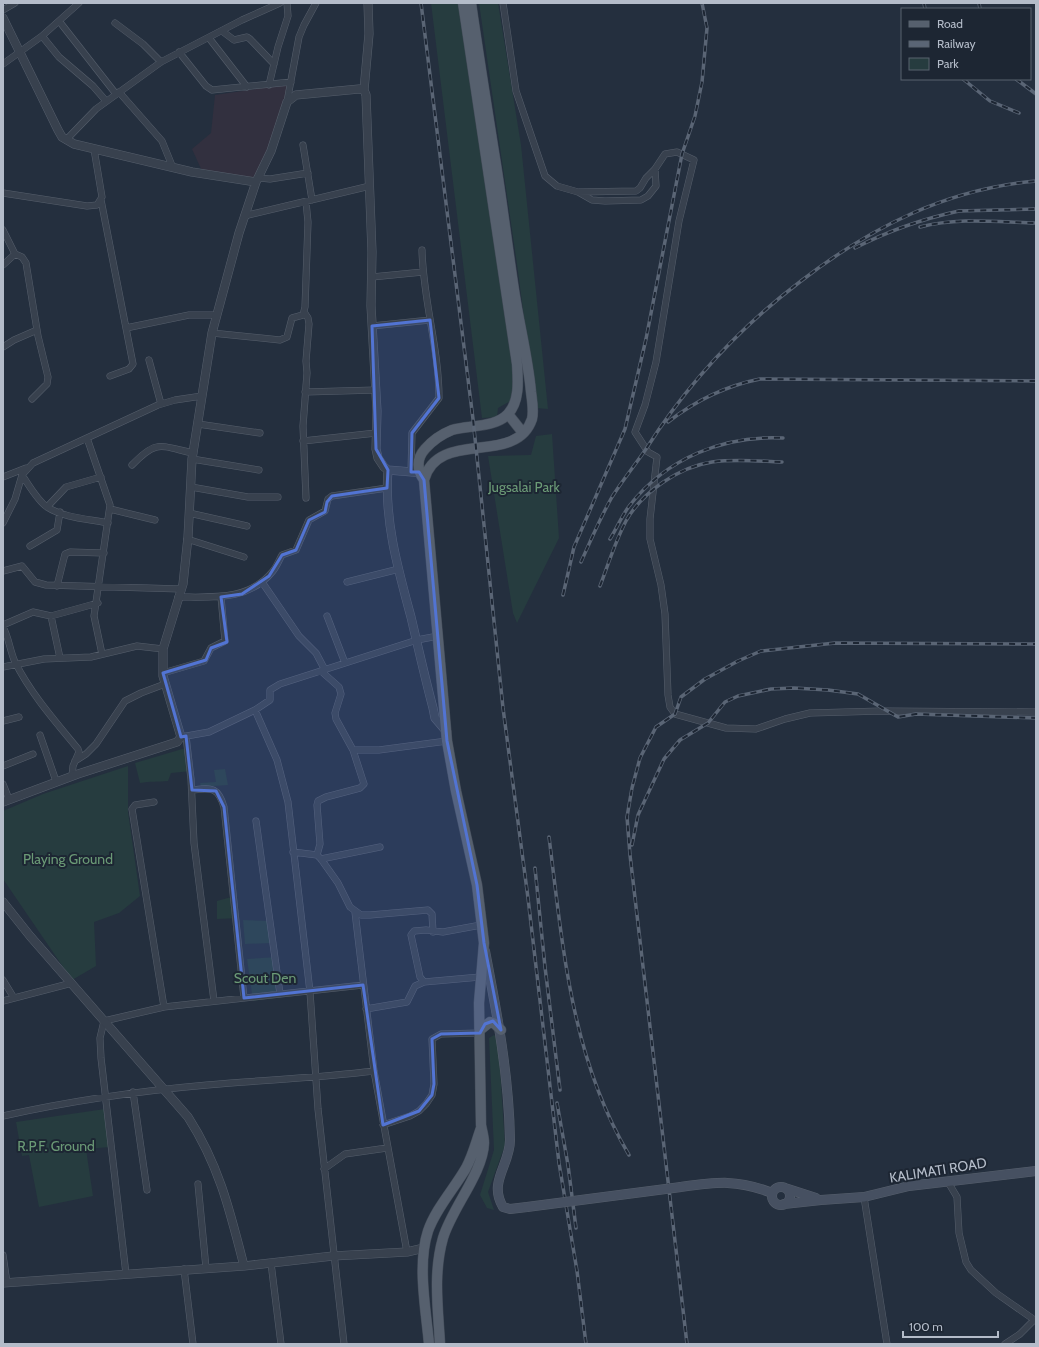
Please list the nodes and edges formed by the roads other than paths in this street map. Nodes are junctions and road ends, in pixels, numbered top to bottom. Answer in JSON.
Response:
{"nodes":[{"id":1,"x":15,"y":3,"type":"edge"},
{"id":2,"x":79,"y":3,"type":"edge"},
{"id":3,"x":280,"y":3,"type":"edge"},
{"id":4,"x":287,"y":3,"type":"edge"},
{"id":5,"x":316,"y":3,"type":"edge"},
{"id":6,"x":368,"y":3,"type":"edge"},
{"id":7,"x":463,"y":3,"type":"edge"},
{"id":8,"x":472,"y":3,"type":"edge"},
{"id":9,"x":503,"y":3,"type":"edge"},
{"id":10,"x":3,"y":10,"type":"edge"},
{"id":11,"x":3,"y":18,"type":"edge"},
{"id":12,"x":59,"y":22,"type":"junction"},
{"id":13,"x":115,"y":23,"type":"dead end"},
{"id":14,"x":222,"y":31,"type":"junction"},
{"id":15,"x":42,"y":36,"type":"junction"},
{"id":16,"x":209,"y":38,"type":"junction"},
{"id":17,"x":180,"y":52,"type":"junction"},
{"id":18,"x":21,"y":53,"type":"junction"},
{"id":19,"x":161,"y":62,"type":"junction"},
{"id":20,"x":3,"y":64,"type":"edge"},
{"id":21,"x":274,"y":64,"type":"junction"},
{"id":22,"x":291,"y":82,"type":"junction"},
{"id":23,"x":269,"y":85,"type":"junction"},
{"id":24,"x":247,"y":87,"type":"junction"},
{"id":25,"x":364,"y":90,"type":"junction"},
{"id":26,"x":117,"y":93,"type":"junction"},
{"id":27,"x":106,"y":101,"type":"junction"},
{"id":28,"x":287,"y":102,"type":"junction"},
{"id":29,"x":66,"y":140,"type":"junction"},
{"id":30,"x":303,"y":145,"type":"dead end"},
{"id":31,"x":94,"y":149,"type":"junction"},
{"id":32,"x":173,"y":168,"type":"junction"},
{"id":33,"x":655,"y":169,"type":"junction"},
{"id":34,"x":308,"y":173,"type":"junction"},
{"id":35,"x":257,"y":180,"type":"junction"},
{"id":36,"x":370,"y":186,"type":"junction"},
{"id":37,"x":578,"y":192,"type":"junction"},
{"id":38,"x":3,"y":193,"type":"edge"},
{"id":39,"x":101,"y":200,"type":"junction"},
{"id":40,"x":309,"y":201,"type":"junction"},
{"id":41,"x":244,"y":216,"type":"junction"},
{"id":42,"x":3,"y":230,"type":"edge"},
{"id":43,"x":422,"y":250,"type":"dead end"},
{"id":44,"x":15,"y":254,"type":"junction"},
{"id":45,"x":3,"y":265,"type":"edge"},
{"id":46,"x":423,"y":272,"type":"junction"},
{"id":47,"x":372,"y":277,"type":"junction"},
{"id":48,"x":304,"y":312,"type":"junction"},
{"id":49,"x":217,"y":315,"type":"junction"},
{"id":50,"x":430,"y":320,"type":"junction"},
{"id":51,"x":372,"y":326,"type":"junction"},
{"id":52,"x":126,"y":328,"type":"junction"},
{"id":53,"x":37,"y":330,"type":"junction"},
{"id":54,"x":212,"y":333,"type":"junction"},
{"id":55,"x":3,"y":347,"type":"edge"},
{"id":56,"x":149,"y":360,"type":"dead end"},
{"id":57,"x":110,"y":376,"type":"dead end"},
{"id":58,"x":376,"y":390,"type":"junction"},
{"id":59,"x":305,"y":392,"type":"junction"},
{"id":60,"x":202,"y":396,"type":"junction"},
{"id":61,"x":32,"y":399,"type":"dead end"},
{"id":62,"x":161,"y":404,"type":"junction"},
{"id":63,"x":508,"y":414,"type":"junction"},
{"id":64,"x":198,"y":424,"type":"junction"},
{"id":65,"x":260,"y":433,"type":"dead end"},
{"id":66,"x":376,"y":433,"type":"junction"},
{"id":67,"x":523,"y":433,"type":"junction"},
{"id":68,"x":87,"y":438,"type":"junction"},
{"id":69,"x":303,"y":441,"type":"junction"},
{"id":70,"x":193,"y":456,"type":"junction"},
{"id":71,"x":132,"y":465,"type":"dead end"},
{"id":72,"x":28,"y":467,"type":"junction"},
{"id":73,"x":259,"y":470,"type":"dead end"},
{"id":74,"x":388,"y":470,"type":"junction"},
{"id":75,"x":22,"y":475,"type":"junction"},
{"id":76,"x":420,"y":475,"type":"junction"},
{"id":77,"x":3,"y":477,"type":"edge"},
{"id":78,"x":101,"y":478,"type":"junction"},
{"id":79,"x":191,"y":487,"type":"junction"},
{"id":80,"x":387,"y":488,"type":"junction"},
{"id":81,"x":278,"y":497,"type":"dead end"},
{"id":82,"x":306,"y":498,"type":"dead end"},
{"id":83,"x":47,"y":507,"type":"junction"},
{"id":84,"x":110,"y":509,"type":"junction"},
{"id":85,"x":60,"y":512,"type":"junction"},
{"id":86,"x":189,"y":514,"type":"junction"},
{"id":87,"x":155,"y":520,"type":"dead end"},
{"id":88,"x":3,"y":523,"type":"edge"},
{"id":89,"x":108,"y":523,"type":"junction"},
{"id":90,"x":246,"y":526,"type":"dead end"},
{"id":91,"x":188,"y":539,"type":"junction"},
{"id":92,"x":30,"y":546,"type":"dead end"},
{"id":93,"x":104,"y":553,"type":"junction"},
{"id":94,"x":244,"y":557,"type":"dead end"},
{"id":95,"x":399,"y":569,"type":"junction"},
{"id":96,"x":3,"y":570,"type":"edge"},
{"id":97,"x":262,"y":582,"type":"junction"},
{"id":98,"x":347,"y":582,"type":"dead end"},
{"id":99,"x":57,"y":586,"type":"junction"},
{"id":100,"x":99,"y":586,"type":"junction"},
{"id":101,"x":179,"y":593,"type":"junction"},
{"id":102,"x":221,"y":597,"type":"junction"},
{"id":103,"x":98,"y":603,"type":"junction"},
{"id":104,"x":51,"y":616,"type":"junction"},
{"id":105,"x":327,"y":616,"type":"dead end"},
{"id":106,"x":3,"y":626,"type":"edge"},
{"id":107,"x":438,"y":636,"type":"junction"},
{"id":108,"x":416,"y":640,"type":"junction"},
{"id":109,"x":163,"y":648,"type":"junction"},
{"id":110,"x":102,"y":654,"type":"junction"},
{"id":111,"x":60,"y":658,"type":"junction"},
{"id":112,"x":345,"y":663,"type":"junction"},
{"id":113,"x":17,"y":664,"type":"junction"},
{"id":114,"x":3,"y":667,"type":"edge"},
{"id":115,"x":323,"y":670,"type":"junction"},
{"id":116,"x":163,"y":674,"type":"junction"},
{"id":117,"x":165,"y":684,"type":"junction"},
{"id":118,"x":255,"y":710,"type":"junction"},
{"id":119,"x":1036,"y":712,"type":"edge"},
{"id":120,"x":18,"y":717,"type":"dead end"},
{"id":121,"x":3,"y":721,"type":"edge"},
{"id":122,"x":40,"y":735,"type":"dead end"},
{"id":123,"x":183,"y":736,"type":"junction"},
{"id":124,"x":447,"y":737,"type":"junction"},
{"id":125,"x":353,"y":750,"type":"junction"},
{"id":126,"x":33,"y":754,"type":"dead end"},
{"id":127,"x":75,"y":761,"type":"junction"},
{"id":128,"x":3,"y":766,"type":"edge"},
{"id":129,"x":72,"y":776,"type":"junction"},
{"id":130,"x":56,"y":781,"type":"junction"},
{"id":131,"x":3,"y":784,"type":"edge"},
{"id":132,"x":192,"y":790,"type":"junction"},
{"id":133,"x":6,"y":800,"type":"edge"},
{"id":134,"x":154,"y":802,"type":"dead end"},
{"id":135,"x":256,"y":821,"type":"dead end"},
{"id":136,"x":380,"y":847,"type":"dead end"},
{"id":137,"x":293,"y":852,"type":"junction"},
{"id":138,"x":319,"y":857,"type":"junction"},
{"id":139,"x":3,"y":902,"type":"edge"},
{"id":140,"x":355,"y":912,"type":"junction"},
{"id":141,"x":481,"y":925,"type":"junction"},
{"id":142,"x":433,"y":932,"type":"junction"},
{"id":143,"x":484,"y":944,"type":"junction"},
{"id":144,"x":480,"y":978,"type":"junction"},
{"id":145,"x":3,"y":980,"type":"edge"},
{"id":146,"x":72,"y":982,"type":"junction"},
{"id":147,"x":424,"y":982,"type":"junction"},
{"id":148,"x":363,"y":984,"type":"junction"},
{"id":149,"x":310,"y":992,"type":"junction"},
{"id":150,"x":280,"y":994,"type":"junction"},
{"id":151,"x":14,"y":998,"type":"junction"},
{"id":152,"x":244,"y":998,"type":"junction"},
{"id":153,"x":3,"y":1001,"type":"edge"},
{"id":154,"x":214,"y":1001,"type":"junction"},
{"id":155,"x":164,"y":1007,"type":"junction"},
{"id":156,"x":366,"y":1010,"type":"junction"},
{"id":157,"x":104,"y":1021,"type":"junction"},
{"id":158,"x":501,"y":1030,"type":"junction"},
{"id":159,"x":480,"y":1031,"type":"junction"},
{"id":160,"x":374,"y":1071,"type":"junction"},
{"id":161,"x":315,"y":1078,"type":"junction"},
{"id":162,"x":163,"y":1089,"type":"junction"},
{"id":163,"x":133,"y":1092,"type":"junction"},
{"id":164,"x":106,"y":1097,"type":"junction"},
{"id":165,"x":3,"y":1116,"type":"edge"},
{"id":166,"x":383,"y":1125,"type":"junction"},
{"id":167,"x":481,"y":1125,"type":"junction"},
{"id":168,"x":387,"y":1148,"type":"junction"},
{"id":169,"x":324,"y":1169,"type":"junction"},
{"id":170,"x":1036,"y":1171,"type":"edge"},
{"id":171,"x":948,"y":1182,"type":"junction"},
{"id":172,"x":198,"y":1184,"type":"dead end"},
{"id":173,"x":785,"y":1188,"type":"junction"},
{"id":174,"x":147,"y":1190,"type":"dead end"},
{"id":175,"x":772,"y":1194,"type":"junction"},
{"id":176,"x":864,"y":1198,"type":"junction"},
{"id":177,"x":821,"y":1200,"type":"junction"},
{"id":178,"x":784,"y":1204,"type":"junction"},
{"id":179,"x":424,"y":1248,"type":"junction"},
{"id":180,"x":407,"y":1252,"type":"junction"},
{"id":181,"x":3,"y":1255,"type":"edge"},
{"id":182,"x":333,"y":1256,"type":"junction"},
{"id":183,"x":272,"y":1263,"type":"junction"},
{"id":184,"x":244,"y":1266,"type":"junction"},
{"id":185,"x":206,"y":1268,"type":"junction"},
{"id":186,"x":184,"y":1269,"type":"junction"},
{"id":187,"x":126,"y":1274,"type":"junction"},
{"id":188,"x":5,"y":1283,"type":"edge"},
{"id":189,"x":1035,"y":1321,"type":"edge"},
{"id":190,"x":193,"y":1344,"type":"edge"},
{"id":191,"x":281,"y":1344,"type":"edge"},
{"id":192,"x":344,"y":1344,"type":"edge"},
{"id":193,"x":429,"y":1344,"type":"edge"},
{"id":194,"x":440,"y":1344,"type":"edge"},
{"id":195,"x":887,"y":1344,"type":"edge"},
{"id":196,"x":1005,"y":1344,"type":"edge"}],
"edges":[{"from":1,"to":10,"type":"street"},
{"from":2,"to":12,"type":"street"},
{"from":3,"to":14,"type":"street"},
{"from":4,"to":21,"type":"street"},
{"from":5,"to":22,"type":"street"},
{"from":6,"to":25,"type":"street"},
{"from":7,"to":63,"type":"main road"},
{"from":8,"to":67,"type":"main road"},
{"from":9,"to":37,"type":"street"},
{"from":11,"to":18,"type":"street"},
{"from":12,"to":15,"type":"street"},
{"from":12,"to":26,"type":"street"},
{"from":13,"to":19,"type":"street"},
{"from":14,"to":16,"type":"street"},
{"from":14,"to":21,"type":"street"},
{"from":15,"to":18,"type":"street"},
{"from":15,"to":27,"type":"street"},
{"from":16,"to":17,"type":"street"},
{"from":16,"to":24,"type":"street"},
{"from":17,"to":19,"type":"street"},
{"from":17,"to":24,"type":"street"},
{"from":18,"to":20,"type":"street"},
{"from":18,"to":29,"type":"street"},
{"from":19,"to":26,"type":"street"},
{"from":21,"to":23,"type":"street"},
{"from":22,"to":23,"type":"street"},
{"from":22,"to":28,"type":"street"},
{"from":23,"to":24,"type":"street"},
{"from":25,"to":28,"type":"street"},
{"from":25,"to":36,"type":"street"},
{"from":26,"to":27,"type":"street"},
{"from":26,"to":32,"type":"street"},
{"from":27,"to":29,"type":"street"},
{"from":28,"to":35,"type":"street"},
{"from":29,"to":31,"type":"street"},
{"from":30,"to":34,"type":"street"},
{"from":31,"to":32,"type":"street"},
{"from":31,"to":39,"type":"street"},
{"from":32,"to":35,"type":"street"},
{"from":33,"to":37,"type":"street"},
{"from":33,"to":37,"type":"street"},
{"from":33,"to":119,"type":"street"},
{"from":34,"to":35,"type":"street"},
{"from":34,"to":40,"type":"street"},
{"from":35,"to":41,"type":"street"},
{"from":36,"to":40,"type":"street"},
{"from":36,"to":47,"type":"street"},
{"from":38,"to":39,"type":"street"},
{"from":39,"to":52,"type":"street"},
{"from":40,"to":41,"type":"street"},
{"from":40,"to":48,"type":"street"},
{"from":41,"to":49,"type":"street"},
{"from":42,"to":44,"type":"street"},
{"from":43,"to":46,"type":"street"},
{"from":44,"to":45,"type":"street"},
{"from":44,"to":53,"type":"street"},
{"from":46,"to":47,"type":"street"},
{"from":46,"to":50,"type":"street"},
{"from":47,"to":51,"type":"street"},
{"from":48,"to":54,"type":"street"},
{"from":48,"to":59,"type":"street"},
{"from":49,"to":52,"type":"street"},
{"from":49,"to":54,"type":"street"},
{"from":50,"to":51,"type":"street"},
{"from":50,"to":76,"type":"street"},
{"from":51,"to":58,"type":"street"},
{"from":52,"to":57,"type":"street"},
{"from":53,"to":55,"type":"street"},
{"from":53,"to":61,"type":"street"},
{"from":54,"to":60,"type":"street"},
{"from":56,"to":62,"type":"street"},
{"from":58,"to":59,"type":"street"},
{"from":58,"to":66,"type":"street"},
{"from":59,"to":69,"type":"street"},
{"from":60,"to":62,"type":"street"},
{"from":60,"to":64,"type":"street"},
{"from":62,"to":68,"type":"street"},
{"from":63,"to":67,"type":"main road"},
{"from":63,"to":76,"type":"main road"},
{"from":64,"to":65,"type":"street"},
{"from":64,"to":70,"type":"street"},
{"from":66,"to":69,"type":"street"},
{"from":66,"to":74,"type":"street"},
{"from":67,"to":76,"type":"main road"},
{"from":68,"to":72,"type":"street"},
{"from":68,"to":78,"type":"street"},
{"from":69,"to":82,"type":"street"},
{"from":70,"to":71,"type":"street"},
{"from":70,"to":73,"type":"street"},
{"from":70,"to":79,"type":"street"},
{"from":72,"to":75,"type":"street"},
{"from":72,"to":77,"type":"street"},
{"from":74,"to":76,"type":"street"},
{"from":74,"to":80,"type":"street"},
{"from":75,"to":83,"type":"street"},
{"from":75,"to":88,"type":"street"},
{"from":76,"to":107,"type":"main road"},
{"from":78,"to":83,"type":"street"},
{"from":78,"to":84,"type":"street"},
{"from":79,"to":81,"type":"street"},
{"from":79,"to":86,"type":"street"},
{"from":80,"to":95,"type":"street"},
{"from":80,"to":97,"type":"street"},
{"from":83,"to":85,"type":"street"},
{"from":84,"to":87,"type":"street"},
{"from":84,"to":89,"type":"street"},
{"from":85,"to":89,"type":"street"},
{"from":85,"to":92,"type":"street"},
{"from":86,"to":90,"type":"street"},
{"from":86,"to":91,"type":"street"},
{"from":89,"to":93,"type":"street"},
{"from":91,"to":94,"type":"street"},
{"from":91,"to":101,"type":"street"},
{"from":93,"to":99,"type":"street"},
{"from":93,"to":100,"type":"street"},
{"from":95,"to":98,"type":"street"},
{"from":95,"to":108,"type":"street"},
{"from":96,"to":99,"type":"street"},
{"from":97,"to":102,"type":"street"},
{"from":97,"to":115,"type":"street"},
{"from":99,"to":100,"type":"street"},
{"from":100,"to":101,"type":"street"},
{"from":100,"to":103,"type":"street"},
{"from":101,"to":102,"type":"street"},
{"from":101,"to":109,"type":"street"},
{"from":102,"to":116,"type":"street"},
{"from":103,"to":104,"type":"street"},
{"from":103,"to":110,"type":"street"},
{"from":104,"to":106,"type":"street"},
{"from":104,"to":111,"type":"street"},
{"from":105,"to":112,"type":"street"},
{"from":106,"to":113,"type":"street"},
{"from":107,"to":108,"type":"street"},
{"from":107,"to":124,"type":"main road"},
{"from":108,"to":112,"type":"street"},
{"from":108,"to":124,"type":"street"},
{"from":109,"to":110,"type":"street"},
{"from":109,"to":116,"type":"street"},
{"from":110,"to":111,"type":"street"},
{"from":111,"to":113,"type":"street"},
{"from":112,"to":115,"type":"street"},
{"from":113,"to":114,"type":"street"},
{"from":113,"to":127,"type":"street"},
{"from":115,"to":118,"type":"street"},
{"from":115,"to":125,"type":"street"},
{"from":116,"to":117,"type":"street"},
{"from":117,"to":123,"type":"street"},
{"from":117,"to":127,"type":"street"},
{"from":118,"to":123,"type":"street"},
{"from":118,"to":137,"type":"street"},
{"from":120,"to":121,"type":"street"},
{"from":122,"to":130,"type":"street"},
{"from":123,"to":129,"type":"street"},
{"from":123,"to":132,"type":"street"},
{"from":124,"to":125,"type":"street"},
{"from":124,"to":141,"type":"main road"},
{"from":125,"to":138,"type":"street"},
{"from":126,"to":128,"type":"street"},
{"from":127,"to":129,"type":"street"},
{"from":129,"to":130,"type":"street"},
{"from":130,"to":133,"type":"street"},
{"from":131,"to":133,"type":"street"},
{"from":132,"to":152,"type":"street"},
{"from":132,"to":154,"type":"street"},
{"from":134,"to":155,"type":"street"},
{"from":135,"to":150,"type":"street"},
{"from":136,"to":138,"type":"street"},
{"from":137,"to":138,"type":"street"},
{"from":137,"to":149,"type":"street"},
{"from":138,"to":140,"type":"street"},
{"from":139,"to":146,"type":"street"},
{"from":140,"to":142,"type":"street"},
{"from":140,"to":148,"type":"street"},
{"from":141,"to":142,"type":"street"},
{"from":141,"to":143,"type":"main road"},
{"from":142,"to":147,"type":"street"},
{"from":143,"to":144,"type":"main road"},
{"from":143,"to":158,"type":"main road"},
{"from":144,"to":147,"type":"street"},
{"from":144,"to":159,"type":"main road"},
{"from":145,"to":151,"type":"street"},
{"from":146,"to":151,"type":"street"},
{"from":146,"to":157,"type":"street"},
{"from":147,"to":156,"type":"street"},
{"from":148,"to":149,"type":"street"},
{"from":148,"to":156,"type":"street"},
{"from":149,"to":150,"type":"street"},
{"from":149,"to":161,"type":"street"},
{"from":150,"to":152,"type":"street"},
{"from":151,"to":153,"type":"street"},
{"from":152,"to":154,"type":"street"},
{"from":154,"to":155,"type":"street"},
{"from":155,"to":157,"type":"street"},
{"from":156,"to":160,"type":"street"},
{"from":157,"to":162,"type":"street"},
{"from":157,"to":164,"type":"street"},
{"from":158,"to":159,"type":"main road"},
{"from":158,"to":175,"type":"main road","bridge":true},
{"from":159,"to":166,"type":"street"},
{"from":159,"to":167,"type":"main road"},
{"from":160,"to":161,"type":"street"},
{"from":160,"to":166,"type":"street"},
{"from":161,"to":162,"type":"street"},
{"from":161,"to":169,"type":"street"},
{"from":162,"to":163,"type":"street"},
{"from":162,"to":184,"type":"street"},
{"from":163,"to":164,"type":"street"},
{"from":163,"to":174,"type":"street"},
{"from":164,"to":165,"type":"street"},
{"from":164,"to":187,"type":"street"},
{"from":166,"to":168,"type":"street"},
{"from":167,"to":179,"type":"main road"},
{"from":167,"to":194,"type":"main road"},
{"from":168,"to":169,"type":"street"},
{"from":168,"to":180,"type":"street"},
{"from":169,"to":182,"type":"street"},
{"from":170,"to":171,"type":"main road","name":"KALIMATI ROAD"},
{"from":171,"to":176,"type":"main road","name":"KALIMATI ROAD"},
{"from":171,"to":189,"type":"street"},
{"from":172,"to":185,"type":"street"},
{"from":173,"to":175,"type":"main road"},
{"from":173,"to":177,"type":"main road","name":"KALIMATI ROAD"},
{"from":173,"to":178,"type":"main road"},
{"from":175,"to":178,"type":"main road"},
{"from":176,"to":177,"type":"main road","name":"KALIMATI ROAD"},
{"from":176,"to":195,"type":"street"},
{"from":177,"to":178,"type":"main road","name":"KALIMATI ROAD"},
{"from":179,"to":180,"type":"street"},
{"from":179,"to":193,"type":"main road"},
{"from":180,"to":182,"type":"street"},
{"from":181,"to":188,"type":"street"},
{"from":182,"to":183,"type":"street"},
{"from":182,"to":192,"type":"street"},
{"from":183,"to":184,"type":"street"},
{"from":183,"to":191,"type":"street"},
{"from":184,"to":185,"type":"street"},
{"from":185,"to":186,"type":"street"},
{"from":186,"to":187,"type":"street"},
{"from":186,"to":190,"type":"street"},
{"from":187,"to":188,"type":"street"},
{"from":189,"to":196,"type":"street"}]}
